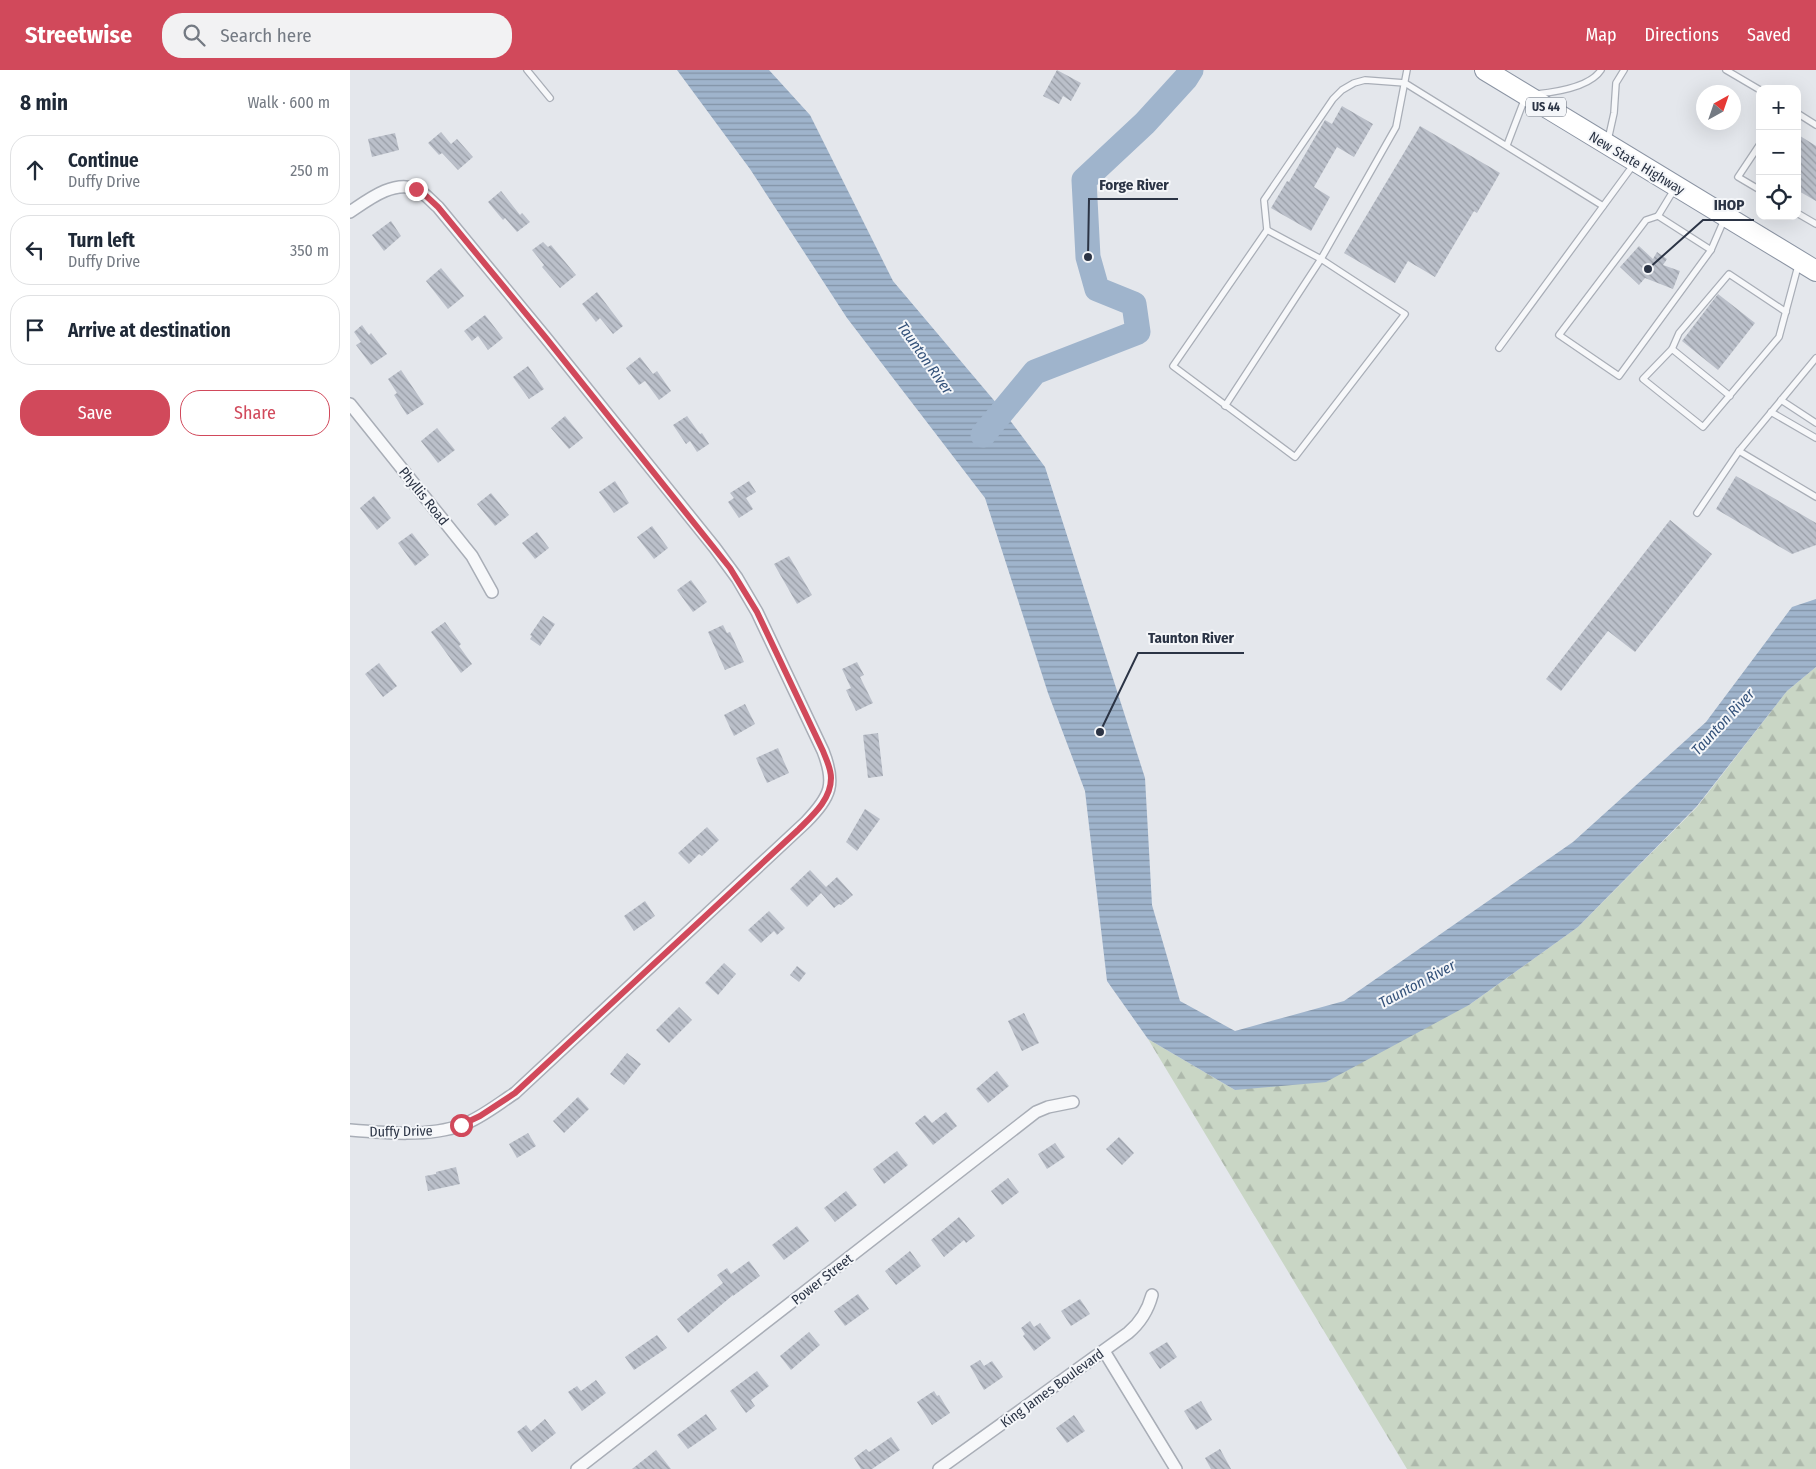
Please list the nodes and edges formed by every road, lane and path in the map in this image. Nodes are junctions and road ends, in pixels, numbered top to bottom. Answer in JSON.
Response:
{"nodes":[{"id":1,"x":527,"y":70,"type":"edge"},
{"id":2,"x":1407,"y":70,"type":"edge"},
{"id":3,"x":1484,"y":70,"type":"edge"},
{"id":4,"x":1601,"y":70,"type":"edge"},
{"id":5,"x":1624,"y":70,"type":"edge"},
{"id":6,"x":1726,"y":70,"type":"edge"},
{"id":7,"x":1405,"y":83,"type":"junction"},
{"id":8,"x":1756,"y":88,"type":"edge"},
{"id":9,"x":1526,"y":95,"type":"junction"},
{"id":10,"x":550,"y":98,"type":"dead end"},
{"id":11,"x":1801,"y":116,"type":"edge"},
{"id":12,"x":1816,"y":125,"type":"edge"},
{"id":13,"x":1607,"y":144,"type":"junction"},
{"id":14,"x":1507,"y":145,"type":"junction"},
{"id":15,"x":1756,"y":150,"type":"edge"},
{"id":16,"x":1636,"y":162,"type":"junction"},
{"id":17,"x":1676,"y":186,"type":"junction"},
{"id":18,"x":1756,"y":188,"type":"edge"},
{"id":19,"x":1603,"y":206,"type":"junction"},
{"id":20,"x":350,"y":212,"type":"edge"},
{"id":21,"x":1801,"y":215,"type":"edge"},
{"id":22,"x":1658,"y":216,"type":"junction"},
{"id":23,"x":1726,"y":216,"type":"junction"},
{"id":24,"x":1816,"y":224,"type":"edge"},
{"id":25,"x":1267,"y":230,"type":"junction"},
{"id":26,"x":1711,"y":250,"type":"junction"},
{"id":27,"x":1321,"y":259,"type":"junction"},
{"id":28,"x":1808,"y":266,"type":"edge"},
{"id":29,"x":1786,"y":312,"type":"junction"},
{"id":30,"x":1499,"y":348,"type":"dead end"},
{"id":31,"x":1672,"y":349,"type":"junction"},
{"id":32,"x":1816,"y":358,"type":"edge"},
{"id":33,"x":1730,"y":396,"type":"junction"},
{"id":34,"x":1781,"y":400,"type":"junction"},
{"id":35,"x":350,"y":404,"type":"edge"},
{"id":36,"x":1225,"y":406,"type":"junction"},
{"id":37,"x":1771,"y":412,"type":"junction"},
{"id":38,"x":1816,"y":423,"type":"edge"},
{"id":39,"x":1816,"y":438,"type":"edge"},
{"id":40,"x":1739,"y":452,"type":"junction"},
{"id":41,"x":1816,"y":497,"type":"edge"},
{"id":42,"x":1696,"y":512,"type":"dead end"},
{"id":43,"x":492,"y":592,"type":"dead end"},
{"id":44,"x":1073,"y":1102,"type":"dead end"},
{"id":45,"x":350,"y":1130,"type":"edge"},
{"id":46,"x":1152,"y":1295,"type":"dead end"},
{"id":47,"x":1104,"y":1351,"type":"junction"},
{"id":48,"x":577,"y":1469,"type":"edge"},
{"id":49,"x":938,"y":1469,"type":"edge"},
{"id":50,"x":1176,"y":1469,"type":"edge"}],
"edges":[{"from":1,"to":10,"type":"lane"},
{"from":2,"to":7,"type":"lane"},
{"from":3,"to":9,"type":"highway","name":"New State Highway","number":"US 44"},
{"from":4,"to":9,"type":"lane"},
{"from":5,"to":13,"type":"lane"},
{"from":6,"to":8,"type":"lane"},
{"from":7,"to":14,"type":"lane"},
{"from":7,"to":25,"type":"lane"},
{"from":7,"to":27,"type":"lane"},
{"from":9,"to":13,"type":"highway","name":"New State Highway","number":"US 44"},
{"from":9,"to":14,"type":"lane"},
{"from":11,"to":12,"type":"lane"},
{"from":13,"to":16,"type":"highway","name":"New State Highway","number":"US 44"},
{"from":14,"to":19,"type":"lane"},
{"from":15,"to":18,"type":"lane"},
{"from":16,"to":17,"type":"highway","name":"New State Highway","number":"US 44"},
{"from":16,"to":19,"type":"lane"},
{"from":17,"to":22,"type":"lane"},
{"from":17,"to":23,"type":"highway","name":"New State Highway","number":"US 44"},
{"from":19,"to":30,"type":"lane"},
{"from":20,"to":45,"type":"street","name":"Duffy Drive"},
{"from":21,"to":24,"type":"lane"},
{"from":22,"to":26,"type":"lane"},
{"from":22,"to":26,"type":"lane"},
{"from":23,"to":26,"type":"lane"},
{"from":23,"to":28,"type":"highway","name":"New State Highway","number":"US 44"},
{"from":25,"to":27,"type":"lane"},
{"from":25,"to":36,"type":"lane"},
{"from":27,"to":36,"type":"lane"},
{"from":27,"to":36,"type":"lane"},
{"from":28,"to":29,"type":"lane"},
{"from":29,"to":31,"type":"lane"},
{"from":29,"to":33,"type":"lane"},
{"from":31,"to":33,"type":"lane"},
{"from":31,"to":33,"type":"lane"},
{"from":32,"to":34,"type":"lane"},
{"from":34,"to":37,"type":"lane"},
{"from":34,"to":38,"type":"lane"},
{"from":35,"to":43,"type":"street","name":"Phyllis Road"},
{"from":37,"to":39,"type":"lane"},
{"from":37,"to":40,"type":"lane"},
{"from":40,"to":41,"type":"lane"},
{"from":40,"to":42,"type":"lane"},
{"from":44,"to":48,"type":"street","name":"Power Street"},
{"from":46,"to":47,"type":"street","name":"King James Boulevard"},
{"from":47,"to":49,"type":"street","name":"King James Boulevard"},
{"from":47,"to":50,"type":"street"}]}
